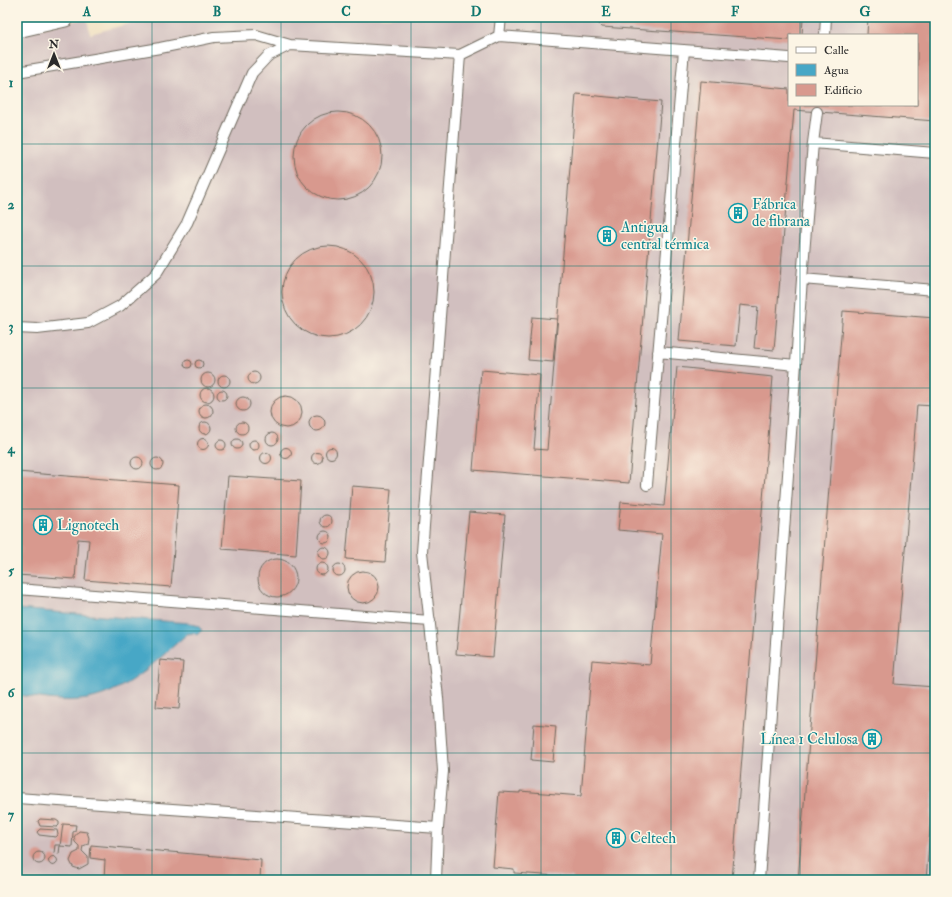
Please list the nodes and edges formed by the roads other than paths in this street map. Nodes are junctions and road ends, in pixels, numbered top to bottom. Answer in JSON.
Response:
{"nodes":[{"id":1,"x":65,"y":17,"type":"edge"},
{"id":2,"x":501,"y":17,"type":"edge"},
{"id":3,"x":826,"y":17,"type":"edge"},
{"id":4,"x":17,"y":28,"type":"edge"},
{"id":5,"x":825,"y":34,"type":"edge"},
{"id":6,"x":499,"y":36,"type":"junction"},
{"id":7,"x":290,"y":45,"type":"junction"},
{"id":8,"x":684,"y":50,"type":"junction"},
{"id":9,"x":460,"y":55,"type":"junction"},
{"id":10,"x":788,"y":58,"type":"edge"},
{"id":11,"x":17,"y":72,"type":"edge"},
{"id":12,"x":817,"y":112,"type":"dead end"},
{"id":13,"x":813,"y":143,"type":"junction"},
{"id":14,"x":935,"y":154,"type":"edge"},
{"id":15,"x":802,"y":279,"type":"junction"},
{"id":16,"x":935,"y":290,"type":"edge"},
{"id":17,"x":17,"y":328,"type":"edge"},
{"id":18,"x":658,"y":352,"type":"junction"},
{"id":19,"x":796,"y":365,"type":"junction"},
{"id":20,"x":647,"y":485,"type":"dead end"},
{"id":21,"x":17,"y":589,"type":"edge"},
{"id":22,"x":430,"y":621,"type":"junction"},
{"id":23,"x":17,"y":798,"type":"edge"},
{"id":24,"x":438,"y":828,"type":"junction"},
{"id":25,"x":436,"y":880,"type":"edge"},
{"id":26,"x":759,"y":880,"type":"edge"}],
"edges":[{"from":1,"to":4,"type":"street"},
{"from":2,"to":6,"type":"lane"},
{"from":3,"to":5,"type":"lane"},
{"from":6,"to":8,"type":"lane"},
{"from":6,"to":9,"type":"lane"},
{"from":7,"to":9,"type":"lane"},
{"from":7,"to":11,"type":"lane"},
{"from":7,"to":17,"type":"lane"},
{"from":8,"to":10,"type":"lane"},
{"from":8,"to":18,"type":"lane"},
{"from":9,"to":22,"type":"lane"},
{"from":12,"to":13,"type":"lane"},
{"from":13,"to":14,"type":"lane"},
{"from":13,"to":15,"type":"lane"},
{"from":15,"to":16,"type":"lane"},
{"from":15,"to":19,"type":"lane"},
{"from":18,"to":19,"type":"lane"},
{"from":18,"to":20,"type":"lane"},
{"from":19,"to":26,"type":"lane"},
{"from":21,"to":22,"type":"lane"},
{"from":22,"to":24,"type":"lane"},
{"from":23,"to":24,"type":"lane"},
{"from":24,"to":25,"type":"lane"}]}
